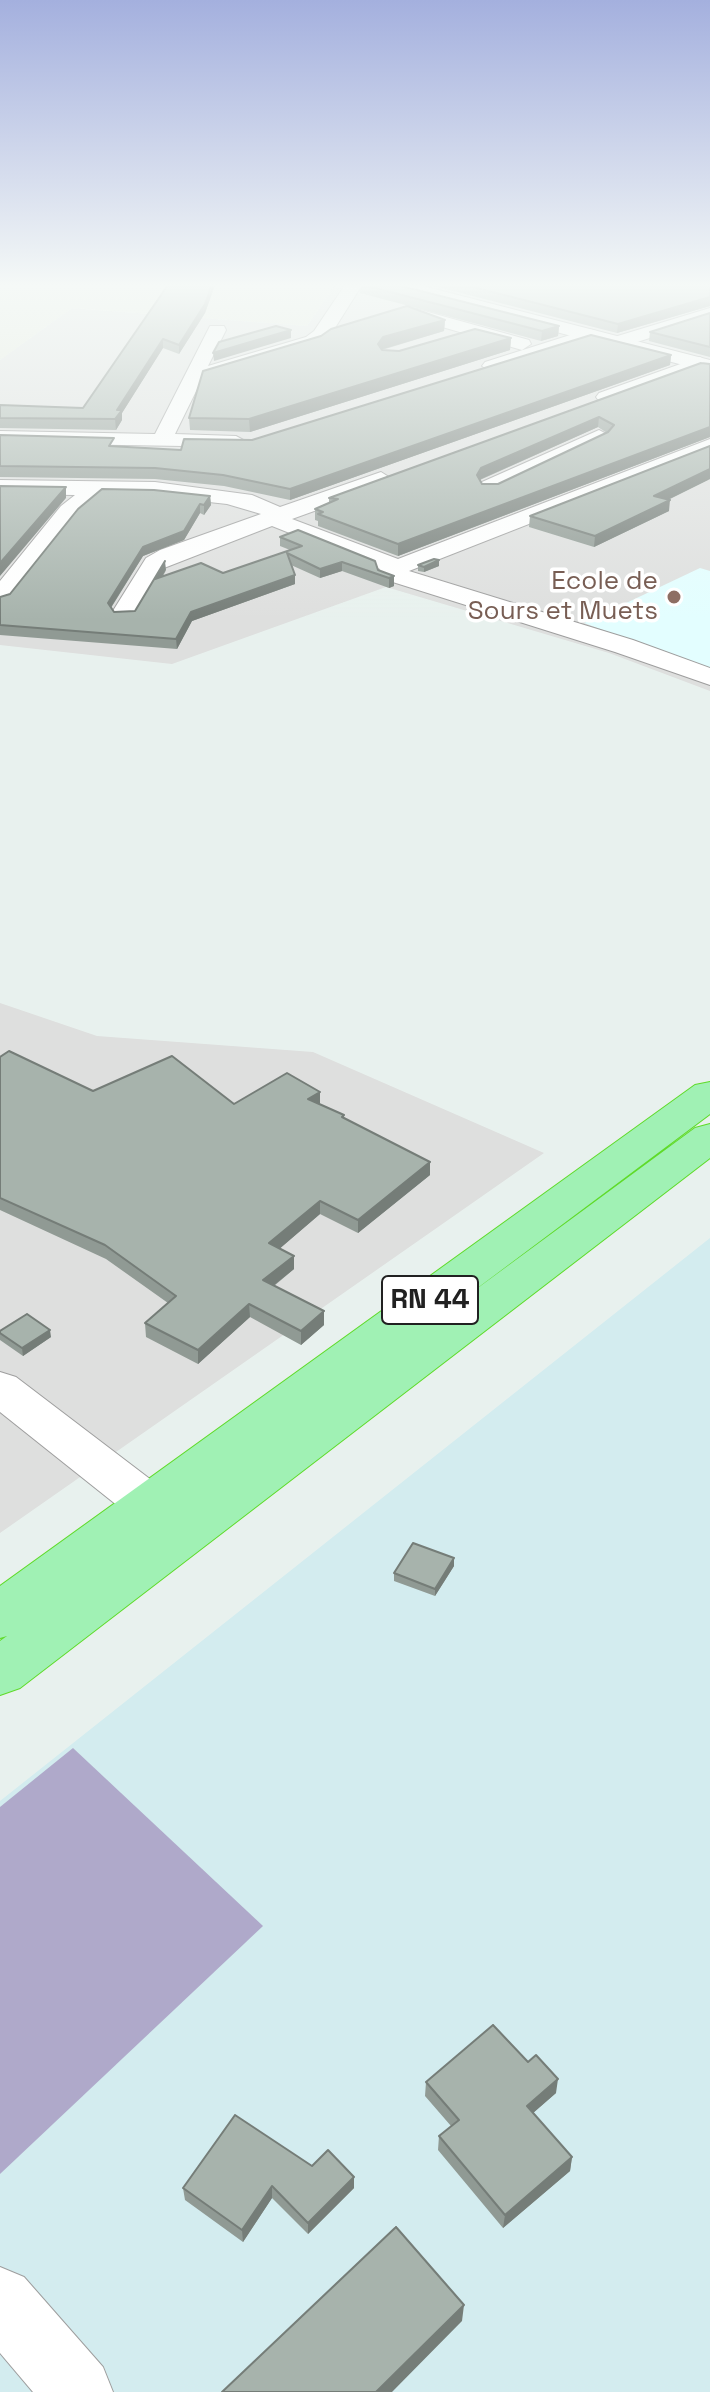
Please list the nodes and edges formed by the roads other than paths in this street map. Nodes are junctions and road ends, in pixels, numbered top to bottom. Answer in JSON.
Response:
{"nodes":[{"id":1,"x":184,"y":397,"type":"edge"},
{"id":2,"x":609,"y":397,"type":"edge"},
{"id":3,"x":584,"y":405,"type":"edge"},
{"id":4,"x":599,"y":436,"type":"edge"},
{"id":5,"x":0,"y":437,"type":"edge"},
{"id":6,"x":137,"y":440,"type":"junction"},
{"id":7,"x":162,"y":440,"type":"junction"},
{"id":8,"x":260,"y":440,"type":"edge"},
{"id":9,"x":710,"y":445,"type":"edge"},
{"id":10,"x":570,"y":450,"type":"junction"},
{"id":11,"x":409,"y":469,"type":"edge"},
{"id":12,"x":640,"y":472,"type":"junction"},
{"id":13,"x":0,"y":487,"type":"edge"},
{"id":14,"x":490,"y":487,"type":"edge"},
{"id":15,"x":106,"y":489,"type":"junction"},
{"id":16,"x":278,"y":517,"type":"junction"},
{"id":17,"x":398,"y":567,"type":"junction"},
{"id":18,"x":0,"y":597,"type":"edge"},
{"id":19,"x":124,"y":614,"type":"edge"},
{"id":20,"x":710,"y":677,"type":"edge"},
{"id":21,"x":710,"y":1094,"type":"edge"},
{"id":22,"x":710,"y":1137,"type":"edge"},
{"id":23,"x":0,"y":1388,"type":"edge"},
{"id":24,"x":150,"y":1505,"type":"junction"},
{"id":25,"x":0,"y":1616,"type":"edge"},
{"id":26,"x":0,"y":1672,"type":"edge"},
{"id":27,"x":0,"y":2301,"type":"edge"},
{"id":28,"x":78,"y":2392,"type":"edge"}],
"edges":[{"from":1,"to":7,"type":"street"},
{"from":2,"to":3,"type":"street"},
{"from":4,"to":10,"type":"street"},
{"from":5,"to":6,"type":"street"},
{"from":6,"to":7,"type":"street"},
{"from":6,"to":15,"type":"street"},
{"from":7,"to":8,"type":"street"},
{"from":9,"to":12,"type":"street"},
{"from":10,"to":12,"type":"street"},
{"from":10,"to":14,"type":"street"},
{"from":11,"to":16,"type":"street"},
{"from":12,"to":17,"type":"street"},
{"from":13,"to":15,"type":"street"},
{"from":15,"to":16,"type":"street"},
{"from":15,"to":18,"type":"street"},
{"from":16,"to":17,"type":"street"},
{"from":16,"to":19,"type":"street"},
{"from":17,"to":20,"type":"street"},
{"from":21,"to":24,"type":"highway","number":"RN 44"},
{"from":22,"to":26,"type":"highway","number":"RN 44"},
{"from":23,"to":24,"type":"street"},
{"from":24,"to":25,"type":"highway","number":"RN 44"},
{"from":27,"to":28,"type":"street"}]}
